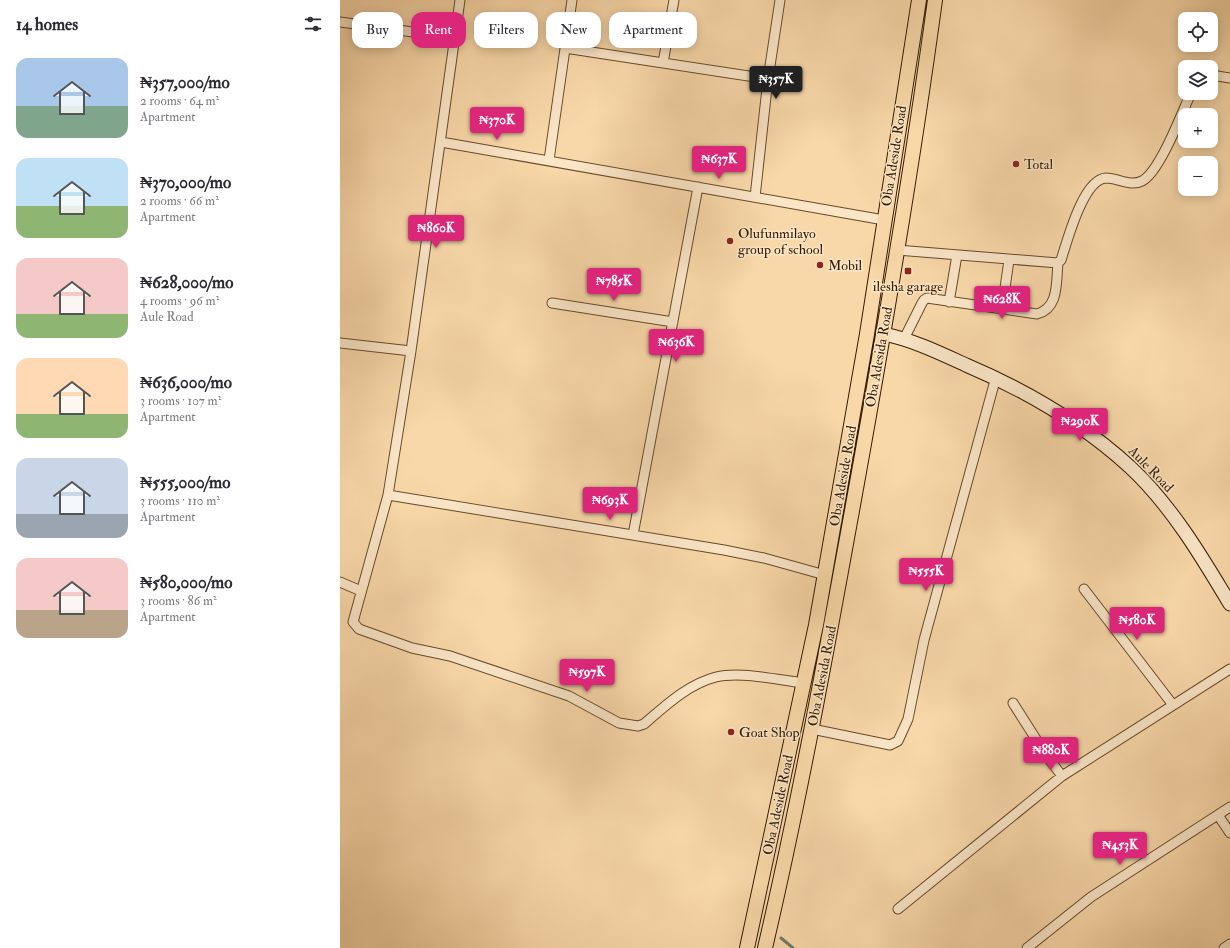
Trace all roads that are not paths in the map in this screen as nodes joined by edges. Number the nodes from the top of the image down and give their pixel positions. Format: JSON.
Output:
{"nodes":[{"id":1,"x":460,"y":0,"type":"edge"},
{"id":2,"x":572,"y":0,"type":"edge"},
{"id":3,"x":674,"y":0,"type":"edge"},
{"id":4,"x":780,"y":0,"type":"edge"},
{"id":5,"x":919,"y":0,"type":"edge"},
{"id":6,"x":935,"y":0,"type":"edge"},
{"id":7,"x":459,"y":12,"type":"edge"},
{"id":8,"x":570,"y":12,"type":"edge"},
{"id":9,"x":340,"y":22,"type":"edge"},
{"id":10,"x":411,"y":32,"type":"edge"},
{"id":11,"x":455,"y":48,"type":"edge"},
{"id":12,"x":565,"y":48,"type":"joint"},
{"id":13,"x":663,"y":63,"type":"junction"},
{"id":14,"x":1218,"y":76,"type":"edge"},
{"id":15,"x":1230,"y":78,"type":"edge"},
{"id":16,"x":768,"y":79,"type":"junction"},
{"id":17,"x":1187,"y":100,"type":"edge"},
{"id":18,"x":441,"y":142,"type":"junction"},
{"id":19,"x":549,"y":160,"type":"junction"},
{"id":20,"x":698,"y":187,"type":"junction"},
{"id":21,"x":755,"y":197,"type":"junction"},
{"id":22,"x":884,"y":220,"type":"junction"},
{"id":23,"x":897,"y":250,"type":"junction"},
{"id":24,"x":957,"y":255,"type":"junction"},
{"id":25,"x":1009,"y":260,"type":"junction"},
{"id":26,"x":1058,"y":263,"type":"junction"},
{"id":27,"x":949,"y":302,"type":"junction"},
{"id":28,"x":552,"y":303,"type":"dead end"},
{"id":29,"x":1002,"y":309,"type":"junction"},
{"id":30,"x":673,"y":322,"type":"junction"},
{"id":31,"x":884,"y":334,"type":"junction"},
{"id":32,"x":904,"y":339,"type":"junction"},
{"id":33,"x":340,"y":343,"type":"edge"},
{"id":34,"x":411,"y":351,"type":"junction"},
{"id":35,"x":996,"y":378,"type":"junction"},
{"id":36,"x":388,"y":495,"type":"junction"},
{"id":37,"x":633,"y":534,"type":"junction"},
{"id":38,"x":825,"y":575,"type":"junction"},
{"id":39,"x":340,"y":582,"type":"edge"},
{"id":40,"x":1084,"y":589,"type":"dead end"},
{"id":41,"x":361,"y":591,"type":"junction"},
{"id":42,"x":1230,"y":604,"type":"edge"},
{"id":43,"x":1230,"y":669,"type":"edge"},
{"id":44,"x":804,"y":683,"type":"junction"},
{"id":45,"x":1013,"y":703,"type":"dead end"},
{"id":46,"x":1173,"y":705,"type":"junction"},
{"id":47,"x":812,"y":728,"type":"junction"},
{"id":48,"x":1062,"y":776,"type":"junction"},
{"id":49,"x":783,"y":784,"type":"junction"},
{"id":50,"x":801,"y":786,"type":"junction"},
{"id":51,"x":1230,"y":807,"type":"edge"},
{"id":52,"x":1218,"y":815,"type":"junction"},
{"id":53,"x":1230,"y":833,"type":"edge"},
{"id":54,"x":898,"y":909,"type":"dead end"},
{"id":55,"x":1230,"y":944,"type":"edge"},
{"id":56,"x":746,"y":948,"type":"edge"},
{"id":57,"x":766,"y":948,"type":"edge"},
{"id":58,"x":1027,"y":948,"type":"edge"},
{"id":59,"x":1224,"y":948,"type":"edge"}],
"edges":[{"from":1,"to":7,"type":"street"},
{"from":2,"to":8,"type":"street"},
{"from":3,"to":13,"type":"street"},
{"from":4,"to":16,"type":"street"},
{"from":5,"to":22,"type":"main road","name":"Oba Adeside Road"},
{"from":6,"to":23,"type":"main road","name":"Oba Adesida Road"},
{"from":9,"to":10,"type":"street"},
{"from":11,"to":18,"type":"street"},
{"from":12,"to":13,"type":"street"},
{"from":12,"to":19,"type":"street"},
{"from":13,"to":16,"type":"street"},
{"from":14,"to":15,"type":"street"},
{"from":16,"to":21,"type":"street"},
{"from":17,"to":26,"type":"street"},
{"from":18,"to":19,"type":"street"},
{"from":18,"to":34,"type":"street"},
{"from":19,"to":20,"type":"street"},
{"from":20,"to":21,"type":"street"},
{"from":20,"to":30,"type":"street"},
{"from":21,"to":22,"type":"street"},
{"from":22,"to":38,"type":"main road","name":"Oba Adeside Road"},
{"from":23,"to":24,"type":"street"},
{"from":23,"to":31,"type":"main road","name":"Oba Adesida Road"},
{"from":24,"to":25,"type":"street"},
{"from":24,"to":27,"type":"street"},
{"from":25,"to":26,"type":"street"},
{"from":25,"to":29,"type":"street"},
{"from":26,"to":29,"type":"street"},
{"from":27,"to":29,"type":"street"},
{"from":27,"to":32,"type":"street"},
{"from":28,"to":30,"type":"street"},
{"from":30,"to":37,"type":"street"},
{"from":31,"to":32,"type":"street","name":"Aule Road"},
{"from":31,"to":47,"type":"main road","name":"Oba Adesida Road"},
{"from":32,"to":35,"type":"street","name":"Aule Road"},
{"from":33,"to":34,"type":"street"},
{"from":34,"to":36,"type":"street"},
{"from":35,"to":42,"type":"street","name":"Aule Road"},
{"from":35,"to":47,"type":"street"},
{"from":36,"to":37,"type":"street"},
{"from":36,"to":41,"type":"street"},
{"from":37,"to":38,"type":"street"},
{"from":38,"to":44,"type":"main road","name":"Oba Adeside Road"},
{"from":39,"to":41,"type":"street"},
{"from":40,"to":46,"type":"street"},
{"from":41,"to":44,"type":"street"},
{"from":43,"to":46,"type":"street"},
{"from":44,"to":49,"type":"main road","name":"Oba Adeside Road"},
{"from":45,"to":48,"type":"street"},
{"from":46,"to":48,"type":"street"},
{"from":47,"to":50,"type":"main road","name":"Oba Adesida Road"},
{"from":48,"to":54,"type":"street"},
{"from":49,"to":50,"type":"main road"},
{"from":49,"to":56,"type":"main road","name":"Oba Adeside Road"},
{"from":50,"to":57,"type":"main road","name":"Oba Adesida Road"},
{"from":51,"to":52,"type":"street"},
{"from":52,"to":53,"type":"street"},
{"from":52,"to":58,"type":"street"},
{"from":55,"to":59,"type":"street"}]}
